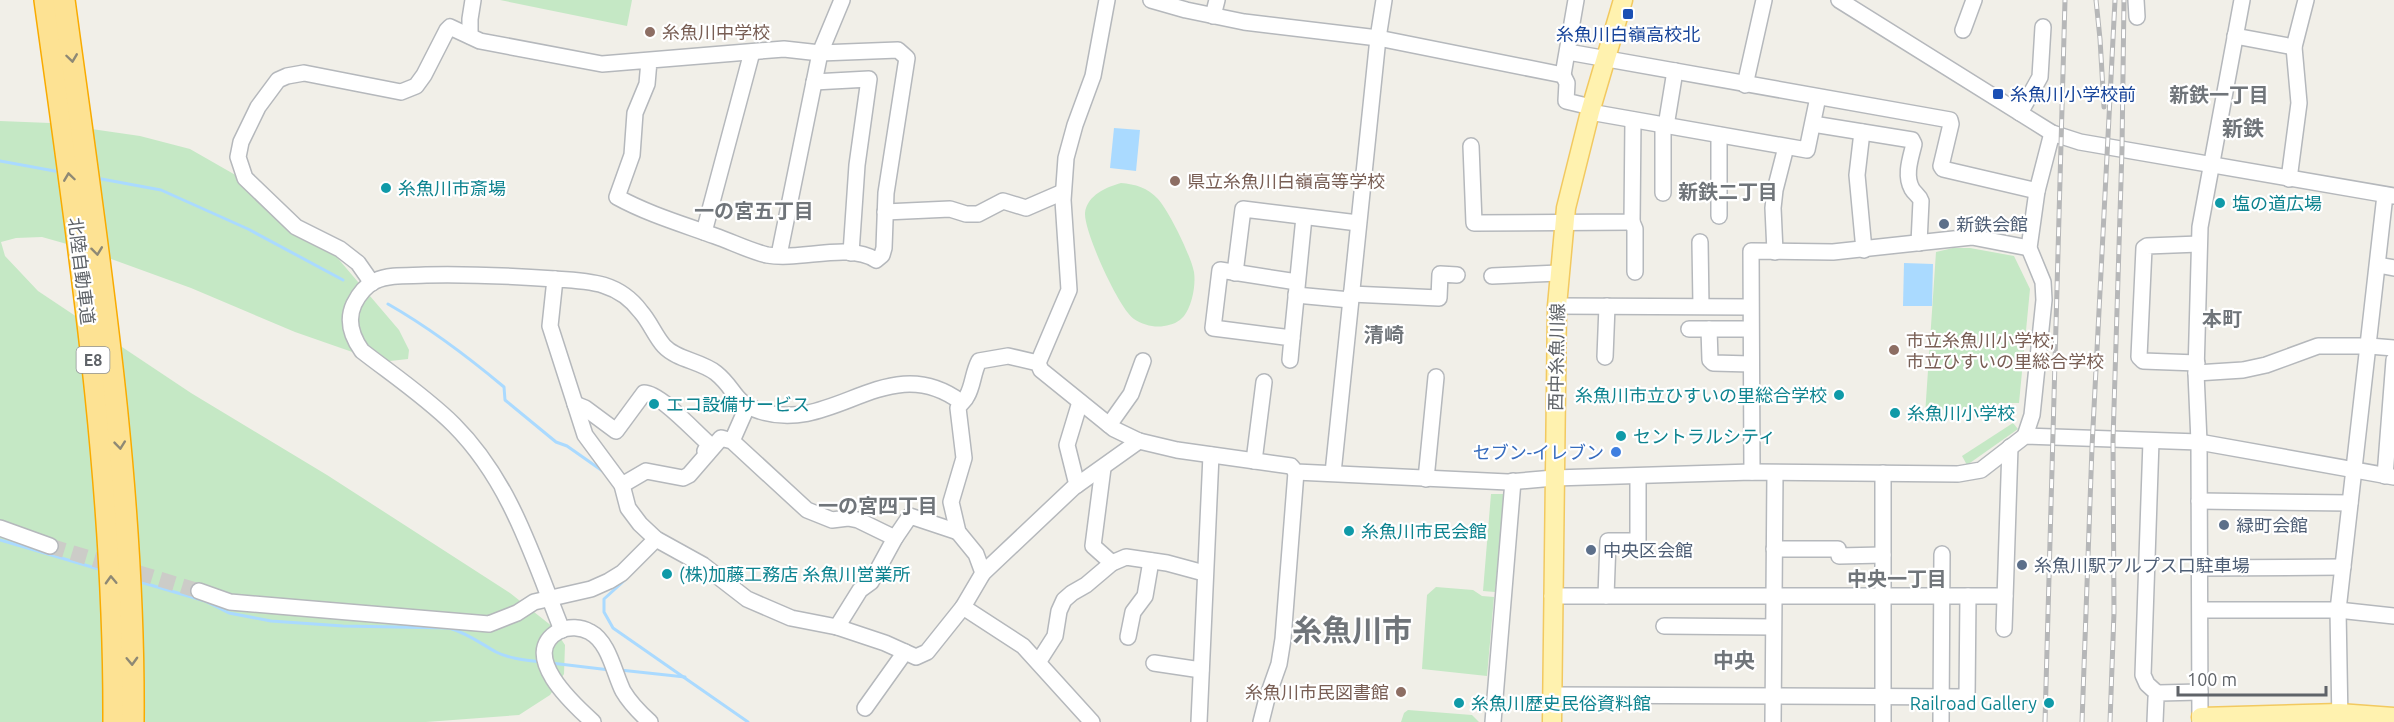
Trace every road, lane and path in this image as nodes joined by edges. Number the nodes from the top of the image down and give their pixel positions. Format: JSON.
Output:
{"nodes":[{"id":1,"x":45,"y":0,"type":"edge"},
{"id":2,"x":64,"y":0,"type":"edge"},
{"id":3,"x":473,"y":0,"type":"edge"},
{"id":4,"x":842,"y":0,"type":"edge"},
{"id":5,"x":1107,"y":0,"type":"edge"},
{"id":6,"x":1151,"y":0,"type":"edge"},
{"id":7,"x":1217,"y":0,"type":"edge"},
{"id":8,"x":1384,"y":0,"type":"edge"},
{"id":9,"x":1576,"y":0,"type":"edge"},
{"id":10,"x":1623,"y":0,"type":"edge"},
{"id":11,"x":1764,"y":0,"type":"edge"},
{"id":12,"x":1839,"y":0,"type":"edge"},
{"id":13,"x":1974,"y":0,"type":"edge"},
{"id":14,"x":2136,"y":0,"type":"edge"},
{"id":15,"x":2242,"y":0,"type":"edge"},
{"id":16,"x":2304,"y":1,"type":"edge"},
{"id":17,"x":1213,"y":16,"type":"junction"},
{"id":18,"x":2137,"y":17,"type":"dead end"},
{"id":19,"x":2043,"y":27,"type":"dead end"},
{"id":20,"x":1963,"y":30,"type":"dead end"},
{"id":21,"x":470,"y":36,"type":"junction"},
{"id":22,"x":2235,"y":36,"type":"junction"},
{"id":23,"x":1378,"y":39,"type":"junction"},
{"id":24,"x":2294,"y":47,"type":"junction"},
{"id":25,"x":752,"y":52,"type":"junction"},
{"id":26,"x":1568,"y":52,"type":"junction"},
{"id":27,"x":820,"y":53,"type":"junction"},
{"id":28,"x":1605,"y":57,"type":"junction"},
{"id":29,"x":649,"y":61,"type":"junction"},
{"id":30,"x":1675,"y":71,"type":"junction"},
{"id":31,"x":1563,"y":75,"type":"junction"},
{"id":32,"x":814,"y":82,"type":"junction"},
{"id":33,"x":1745,"y":85,"type":"junction"},
{"id":34,"x":1818,"y":97,"type":"junction"},
{"id":35,"x":1591,"y":109,"type":"junction"},
{"id":36,"x":2020,"y":113,"type":"junction"},
{"id":37,"x":1633,"y":120,"type":"junction"},
{"id":38,"x":1814,"y":124,"type":"junction"},
{"id":39,"x":1665,"y":126,"type":"junction"},
{"id":40,"x":1862,"y":132,"type":"junction"},
{"id":41,"x":2052,"y":133,"type":"junction"},
{"id":42,"x":1719,"y":135,"type":"junction"},
{"id":43,"x":1471,"y":147,"type":"dead end"},
{"id":44,"x":1786,"y":147,"type":"junction"},
{"id":45,"x":2210,"y":166,"type":"junction"},
{"id":46,"x":2289,"y":179,"type":"junction"},
{"id":47,"x":2037,"y":191,"type":"junction"},
{"id":48,"x":1063,"y":192,"type":"junction"},
{"id":49,"x":1663,"y":193,"type":"dead end"},
{"id":50,"x":2389,"y":195,"type":"edge"},
{"id":51,"x":885,"y":212,"type":"junction"},
{"id":52,"x":1719,"y":216,"type":"dead end"},
{"id":53,"x":1304,"y":217,"type":"junction"},
{"id":54,"x":1565,"y":222,"type":"junction"},
{"id":55,"x":1632,"y":222,"type":"junction"},
{"id":56,"x":1358,"y":223,"type":"junction"},
{"id":57,"x":704,"y":232,"type":"junction"},
{"id":58,"x":1700,"y":242,"type":"dead end"},
{"id":59,"x":1919,"y":243,"type":"junction"},
{"id":60,"x":2199,"y":244,"type":"junction"},
{"id":61,"x":2029,"y":248,"type":"junction"},
{"id":62,"x":1863,"y":250,"type":"junction"},
{"id":63,"x":1775,"y":252,"type":"junction"},
{"id":64,"x":851,"y":253,"type":"junction"},
{"id":65,"x":779,"y":255,"type":"junction"},
{"id":66,"x":2378,"y":265,"type":"junction"},
{"id":67,"x":2394,"y":268,"type":"edge"},
{"id":68,"x":1635,"y":272,"type":"dead end"},
{"id":69,"x":1235,"y":273,"type":"junction"},
{"id":70,"x":1559,"y":273,"type":"junction"},
{"id":71,"x":1457,"y":275,"type":"dead end"},
{"id":72,"x":1492,"y":276,"type":"dead end"},
{"id":73,"x":555,"y":279,"type":"junction"},
{"id":74,"x":372,"y":283,"type":"junction"},
{"id":75,"x":1297,"y":288,"type":"junction"},
{"id":76,"x":1350,"y":297,"type":"junction"},
{"id":77,"x":1557,"y":306,"type":"junction"},
{"id":78,"x":1607,"y":306,"type":"junction"},
{"id":79,"x":1701,"y":306,"type":"junction"},
{"id":80,"x":1750,"y":307,"type":"junction"},
{"id":81,"x":1689,"y":329,"type":"dead end"},
{"id":82,"x":1709,"y":329,"type":"junction"},
{"id":83,"x":1750,"y":329,"type":"junction"},
{"id":84,"x":1292,"y":338,"type":"junction"},
{"id":85,"x":2369,"y":346,"type":"junction"},
{"id":86,"x":2394,"y":348,"type":"edge"},
{"id":87,"x":1605,"y":357,"type":"dead end"},
{"id":88,"x":1290,"y":360,"type":"dead end"},
{"id":89,"x":2394,"y":360,"type":"edge"},
{"id":90,"x":1143,"y":361,"type":"dead end"},
{"id":91,"x":1038,"y":363,"type":"junction"},
{"id":92,"x":1751,"y":364,"type":"junction"},
{"id":93,"x":2197,"y":368,"type":"junction"},
{"id":94,"x":1436,"y":377,"type":"dead end"},
{"id":95,"x":1264,"y":382,"type":"dead end"},
{"id":96,"x":2393,"y":391,"type":"edge"},
{"id":97,"x":961,"y":402,"type":"junction"},
{"id":98,"x":1080,"y":402,"type":"junction"},
{"id":99,"x":575,"y":405,"type":"junction"},
{"id":100,"x":747,"y":407,"type":"junction"},
{"id":101,"x":1109,"y":425,"type":"junction"},
{"id":102,"x":2025,"y":436,"type":"junction"},
{"id":103,"x":732,"y":441,"type":"junction"},
{"id":104,"x":1139,"y":441,"type":"junction"},
{"id":105,"x":2151,"y":441,"type":"junction"},
{"id":106,"x":2199,"y":442,"type":"junction"},
{"id":107,"x":2010,"y":447,"type":"junction"},
{"id":108,"x":706,"y":454,"type":"junction"},
{"id":109,"x":1211,"y":455,"type":"junction"},
{"id":110,"x":1254,"y":461,"type":"junction"},
{"id":111,"x":1103,"y":468,"type":"junction"},
{"id":112,"x":2354,"y":471,"type":"junction"},
{"id":113,"x":1296,"y":472,"type":"junction"},
{"id":114,"x":1752,"y":472,"type":"junction"},
{"id":115,"x":1333,"y":473,"type":"junction"},
{"id":116,"x":1775,"y":473,"type":"junction"},
{"id":117,"x":1883,"y":473,"type":"junction"},
{"id":118,"x":1638,"y":476,"type":"junction"},
{"id":119,"x":2390,"y":477,"type":"edge"},
{"id":120,"x":1554,"y":478,"type":"junction"},
{"id":121,"x":1426,"y":479,"type":"junction"},
{"id":122,"x":1514,"y":481,"type":"junction"},
{"id":123,"x":622,"y":485,"type":"junction"},
{"id":124,"x":1077,"y":485,"type":"junction"},
{"id":125,"x":2199,"y":501,"type":"junction"},
{"id":126,"x":2350,"y":503,"type":"junction"},
{"id":127,"x":0,"y":528,"type":"edge"},
{"id":128,"x":958,"y":532,"type":"junction"},
{"id":129,"x":895,"y":538,"type":"junction"},
{"id":130,"x":656,"y":539,"type":"junction"},
{"id":131,"x":50,"y":546,"type":"tunnel mouth"},
{"id":132,"x":1774,"y":549,"type":"junction"},
{"id":133,"x":1942,"y":554,"type":"dead end"},
{"id":134,"x":1884,"y":555,"type":"junction"},
{"id":135,"x":1152,"y":561,"type":"junction"},
{"id":136,"x":1112,"y":563,"type":"junction"},
{"id":137,"x":2343,"y":567,"type":"junction"},
{"id":138,"x":2200,"y":568,"type":"junction"},
{"id":139,"x":983,"y":573,"type":"junction"},
{"id":140,"x":1204,"y":573,"type":"junction"},
{"id":141,"x":199,"y":591,"type":"tunnel mouth"},
{"id":142,"x":1884,"y":595,"type":"junction"},
{"id":143,"x":1552,"y":596,"type":"junction"},
{"id":144,"x":1606,"y":596,"type":"junction"},
{"id":145,"x":1942,"y":596,"type":"junction"},
{"id":146,"x":1968,"y":596,"type":"junction"},
{"id":147,"x":2006,"y":596,"type":"junction"},
{"id":148,"x":1773,"y":597,"type":"junction"},
{"id":149,"x":550,"y":599,"type":"junction"},
{"id":150,"x":963,"y":607,"type":"junction"},
{"id":151,"x":2201,"y":610,"type":"junction"},
{"id":152,"x":2338,"y":610,"type":"junction"},
{"id":153,"x":2394,"y":616,"type":"edge"},
{"id":154,"x":112,"y":624,"type":"junction"},
{"id":155,"x":1664,"y":626,"type":"dead end"},
{"id":156,"x":837,"y":627,"type":"junction"},
{"id":157,"x":1773,"y":627,"type":"junction"},
{"id":158,"x":2004,"y":629,"type":"dead end"},
{"id":159,"x":562,"y":630,"type":"junction"},
{"id":160,"x":1128,"y":637,"type":"dead end"},
{"id":161,"x":905,"y":652,"type":"junction"},
{"id":162,"x":1039,"y":661,"type":"junction"},
{"id":163,"x":1154,"y":663,"type":"dead end"},
{"id":164,"x":1202,"y":670,"type":"junction"},
{"id":165,"x":2200,"y":692,"type":"junction"},
{"id":166,"x":2158,"y":694,"type":"junction"},
{"id":167,"x":1552,"y":695,"type":"junction"},
{"id":168,"x":1773,"y":696,"type":"junction"},
{"id":169,"x":1883,"y":696,"type":"junction"},
{"id":170,"x":1941,"y":696,"type":"junction"},
{"id":171,"x":865,"y":708,"type":"dead end"},
{"id":172,"x":134,"y":716,"type":"edge"},
{"id":173,"x":2394,"y":717,"type":"edge"},
{"id":174,"x":2340,"y":718,"type":"edge"},
{"id":175,"x":2200,"y":719,"type":"edge"},
{"id":176,"x":109,"y":722,"type":"edge"},
{"id":177,"x":114,"y":722,"type":"edge"},
{"id":178,"x":593,"y":722,"type":"edge"},
{"id":179,"x":650,"y":722,"type":"edge"},
{"id":180,"x":1092,"y":722,"type":"edge"},
{"id":181,"x":1199,"y":722,"type":"edge"},
{"id":182,"x":1261,"y":722,"type":"edge"},
{"id":183,"x":1493,"y":722,"type":"edge"},
{"id":184,"x":1552,"y":722,"type":"edge"},
{"id":185,"x":1773,"y":722,"type":"edge"},
{"id":186,"x":1883,"y":722,"type":"edge"},
{"id":187,"x":1941,"y":722,"type":"edge"},
{"id":188,"x":2155,"y":722,"type":"edge"}],
"edges":[{"from":154,"to":1,"type":"highway","name":"北陸自動車道","number":"E8","one_way":true},
{"from":2,"to":172,"type":"highway","name":"北陸自動車道","number":"E8","one_way":true},
{"from":3,"to":21,"type":"street"},
{"from":4,"to":27,"type":"street"},
{"from":5,"to":48,"type":"street"},
{"from":6,"to":17,"type":"street"},
{"from":7,"to":17,"type":"street"},
{"from":8,"to":23,"type":"street"},
{"from":9,"to":26,"type":"street"},
{"from":10,"to":28,"type":"main road","name":"西中糸魚川線"},
{"from":11,"to":33,"type":"street"},
{"from":12,"to":36,"type":"street"},
{"from":13,"to":20,"type":"street"},
{"from":14,"to":18,"type":"street"},
{"from":15,"to":22,"type":"street"},
{"from":16,"to":24,"type":"street"},
{"from":17,"to":23,"type":"street"},
{"from":19,"to":36,"type":"street"},
{"from":21,"to":29,"type":"street"},
{"from":21,"to":74,"type":"street"},
{"from":22,"to":24,"type":"street"},
{"from":22,"to":45,"type":"street"},
{"from":23,"to":31,"type":"street"},
{"from":23,"to":56,"type":"street"},
{"from":24,"to":46,"type":"street"},
{"from":25,"to":27,"type":"street"},
{"from":25,"to":29,"type":"street"},
{"from":25,"to":57,"type":"street"},
{"from":26,"to":28,"type":"street"},
{"from":26,"to":31,"type":"street"},
{"from":27,"to":32,"type":"street"},
{"from":27,"to":51,"type":"street"},
{"from":28,"to":30,"type":"street"},
{"from":28,"to":35,"type":"main road","name":"西中糸魚川線"},
{"from":29,"to":57,"type":"street"},
{"from":30,"to":33,"type":"street"},
{"from":30,"to":39,"type":"street"},
{"from":31,"to":35,"type":"street"},
{"from":32,"to":64,"type":"street"},
{"from":32,"to":65,"type":"street"},
{"from":33,"to":34,"type":"street"},
{"from":34,"to":38,"type":"street"},
{"from":34,"to":47,"type":"street"},
{"from":35,"to":37,"type":"street"},
{"from":35,"to":54,"type":"main road","name":"西中糸魚川線"},
{"from":36,"to":41,"type":"street"},
{"from":37,"to":39,"type":"street"},
{"from":37,"to":55,"type":"street"},
{"from":38,"to":40,"type":"street"},
{"from":38,"to":44,"type":"street"},
{"from":39,"to":42,"type":"street"},
{"from":39,"to":49,"type":"street"},
{"from":40,"to":59,"type":"street"},
{"from":40,"to":62,"type":"street"},
{"from":41,"to":45,"type":"street"},
{"from":41,"to":47,"type":"street"},
{"from":42,"to":44,"type":"street"},
{"from":42,"to":52,"type":"street"},
{"from":43,"to":54,"type":"street"},
{"from":44,"to":63,"type":"street"},
{"from":45,"to":46,"type":"street"},
{"from":45,"to":60,"type":"street"},
{"from":46,"to":50,"type":"street"},
{"from":47,"to":61,"type":"street"},
{"from":48,"to":51,"type":"street"},
{"from":48,"to":91,"type":"street"},
{"from":50,"to":66,"type":"street"},
{"from":51,"to":64,"type":"street"},
{"from":53,"to":56,"type":"street"},
{"from":53,"to":69,"type":"street"},
{"from":53,"to":75,"type":"street"},
{"from":54,"to":55,"type":"street"},
{"from":54,"to":70,"type":"main road","name":"西中糸魚川線"},
{"from":55,"to":68,"type":"street"},
{"from":56,"to":76,"type":"street"},
{"from":57,"to":65,"type":"street"},
{"from":58,"to":79,"type":"street"},
{"from":59,"to":61,"type":"street"},
{"from":59,"to":62,"type":"street"},
{"from":60,"to":93,"type":"street"},
{"from":60,"to":93,"type":"street"},
{"from":61,"to":102,"type":"street"},
{"from":62,"to":63,"type":"street"},
{"from":63,"to":80,"type":"street"},
{"from":64,"to":65,"type":"street"},
{"from":66,"to":67,"type":"street"},
{"from":66,"to":85,"type":"street"},
{"from":69,"to":75,"type":"street"},
{"from":69,"to":84,"type":"street"},
{"from":70,"to":72,"type":"street"},
{"from":70,"to":77,"type":"main road","name":"西中糸魚川線"},
{"from":71,"to":76,"type":"street"},
{"from":73,"to":74,"type":"street"},
{"from":73,"to":99,"type":"street"},
{"from":73,"to":100,"type":"street"},
{"from":74,"to":149,"type":"street"},
{"from":75,"to":76,"type":"street"},
{"from":75,"to":84,"type":"street"},
{"from":76,"to":115,"type":"street"},
{"from":77,"to":78,"type":"street"},
{"from":77,"to":120,"type":"main road","name":"西中糸魚川線"},
{"from":78,"to":79,"type":"street"},
{"from":78,"to":87,"type":"street"},
{"from":79,"to":80,"type":"street"},
{"from":80,"to":83,"type":"street"},
{"from":81,"to":82,"type":"street"},
{"from":82,"to":83,"type":"street"},
{"from":82,"to":92,"type":"street"},
{"from":83,"to":92,"type":"street"},
{"from":84,"to":88,"type":"street"},
{"from":85,"to":86,"type":"street"},
{"from":85,"to":93,"type":"street"},
{"from":85,"to":112,"type":"street"},
{"from":89,"to":96,"type":"street"},
{"from":90,"to":101,"type":"street"},
{"from":91,"to":97,"type":"street"},
{"from":91,"to":98,"type":"street"},
{"from":92,"to":114,"type":"street"},
{"from":93,"to":106,"type":"street"},
{"from":94,"to":121,"type":"street"},
{"from":95,"to":110,"type":"street"},
{"from":96,"to":119,"type":"street"},
{"from":97,"to":100,"type":"street"},
{"from":97,"to":128,"type":"street"},
{"from":98,"to":101,"type":"street"},
{"from":98,"to":124,"type":"street"},
{"from":99,"to":108,"type":"street"},
{"from":99,"to":123,"type":"street"},
{"from":100,"to":103,"type":"street"},
{"from":101,"to":104,"type":"street"},
{"from":102,"to":105,"type":"street"},
{"from":102,"to":107,"type":"street"},
{"from":103,"to":108,"type":"street"},
{"from":103,"to":129,"type":"street"},
{"from":104,"to":109,"type":"street"},
{"from":104,"to":111,"type":"street"},
{"from":105,"to":106,"type":"street"},
{"from":105,"to":166,"type":"street"},
{"from":106,"to":112,"type":"street"},
{"from":106,"to":125,"type":"street"},
{"from":107,"to":117,"type":"street"},
{"from":107,"to":147,"type":"street"},
{"from":108,"to":123,"type":"street"},
{"from":109,"to":110,"type":"street"},
{"from":109,"to":140,"type":"street"},
{"from":110,"to":113,"type":"street"},
{"from":111,"to":124,"type":"street"},
{"from":111,"to":136,"type":"street"},
{"from":112,"to":119,"type":"street"},
{"from":112,"to":126,"type":"street"},
{"from":113,"to":115,"type":"street"},
{"from":113,"to":182,"type":"street"},
{"from":114,"to":116,"type":"street"},
{"from":114,"to":118,"type":"street"},
{"from":115,"to":121,"type":"street"},
{"from":116,"to":117,"type":"street"},
{"from":116,"to":132,"type":"street"},
{"from":117,"to":134,"type":"street"},
{"from":118,"to":120,"type":"street"},
{"from":118,"to":144,"type":"street"},
{"from":120,"to":122,"type":"street"},
{"from":120,"to":143,"type":"main road","name":"西中糸魚川線"},
{"from":121,"to":122,"type":"street"},
{"from":122,"to":183,"type":"street"},
{"from":123,"to":130,"type":"street"},
{"from":124,"to":139,"type":"street"},
{"from":125,"to":126,"type":"street"},
{"from":125,"to":138,"type":"street"},
{"from":126,"to":137,"type":"street"},
{"from":127,"to":131,"type":"street"},
{"from":128,"to":129,"type":"street"},
{"from":128,"to":139,"type":"street"},
{"from":129,"to":156,"type":"street"},
{"from":130,"to":149,"type":"street"},
{"from":130,"to":156,"type":"street"},
{"from":132,"to":134,"type":"street"},
{"from":132,"to":148,"type":"street"},
{"from":133,"to":145,"type":"street"},
{"from":134,"to":142,"type":"street"},
{"from":135,"to":136,"type":"street"},
{"from":135,"to":140,"type":"street"},
{"from":135,"to":160,"type":"street"},
{"from":136,"to":162,"type":"street"},
{"from":137,"to":138,"type":"street"},
{"from":137,"to":152,"type":"street"},
{"from":138,"to":151,"type":"street"},
{"from":139,"to":150,"type":"street"},
{"from":140,"to":164,"type":"street"},
{"from":141,"to":149,"type":"street"},
{"from":142,"to":145,"type":"street"},
{"from":142,"to":148,"type":"street"},
{"from":142,"to":169,"type":"street"},
{"from":143,"to":144,"type":"street"},
{"from":143,"to":167,"type":"main road","name":"西中糸魚川線"},
{"from":144,"to":148,"type":"street"},
{"from":145,"to":146,"type":"street"},
{"from":145,"to":170,"type":"street"},
{"from":146,"to":147,"type":"street"},
{"from":146,"to":170,"type":"street"},
{"from":147,"to":158,"type":"street"},
{"from":148,"to":157,"type":"street"},
{"from":149,"to":159,"type":"street"},
{"from":150,"to":161,"type":"street"},
{"from":150,"to":162,"type":"street"},
{"from":151,"to":152,"type":"street"},
{"from":151,"to":165,"type":"street"},
{"from":152,"to":153,"type":"street"},
{"from":152,"to":174,"type":"street"},
{"from":154,"to":176,"type":"highway"},
{"from":154,"to":177,"type":"highway","name":"北陸自動車道","number":"E8"},
{"from":155,"to":157,"type":"street"},
{"from":156,"to":161,"type":"street"},
{"from":157,"to":168,"type":"street"},
{"from":159,"to":178,"type":"street"},
{"from":159,"to":179,"type":"street"},
{"from":161,"to":171,"type":"street"},
{"from":162,"to":180,"type":"street"},
{"from":163,"to":164,"type":"street"},
{"from":164,"to":181,"type":"street"},
{"from":165,"to":166,"type":"street"},
{"from":165,"to":175,"type":"street"},
{"from":166,"to":188,"type":"street"},
{"from":167,"to":168,"type":"street"},
{"from":167,"to":184,"type":"main road","name":"西中糸魚川線"},
{"from":168,"to":169,"type":"street"},
{"from":168,"to":185,"type":"street"},
{"from":169,"to":170,"type":"street"},
{"from":169,"to":186,"type":"street"},
{"from":170,"to":187,"type":"street"},
{"from":173,"to":174,"type":"main road"},
{"from":174,"to":175,"type":"main road"}]}
